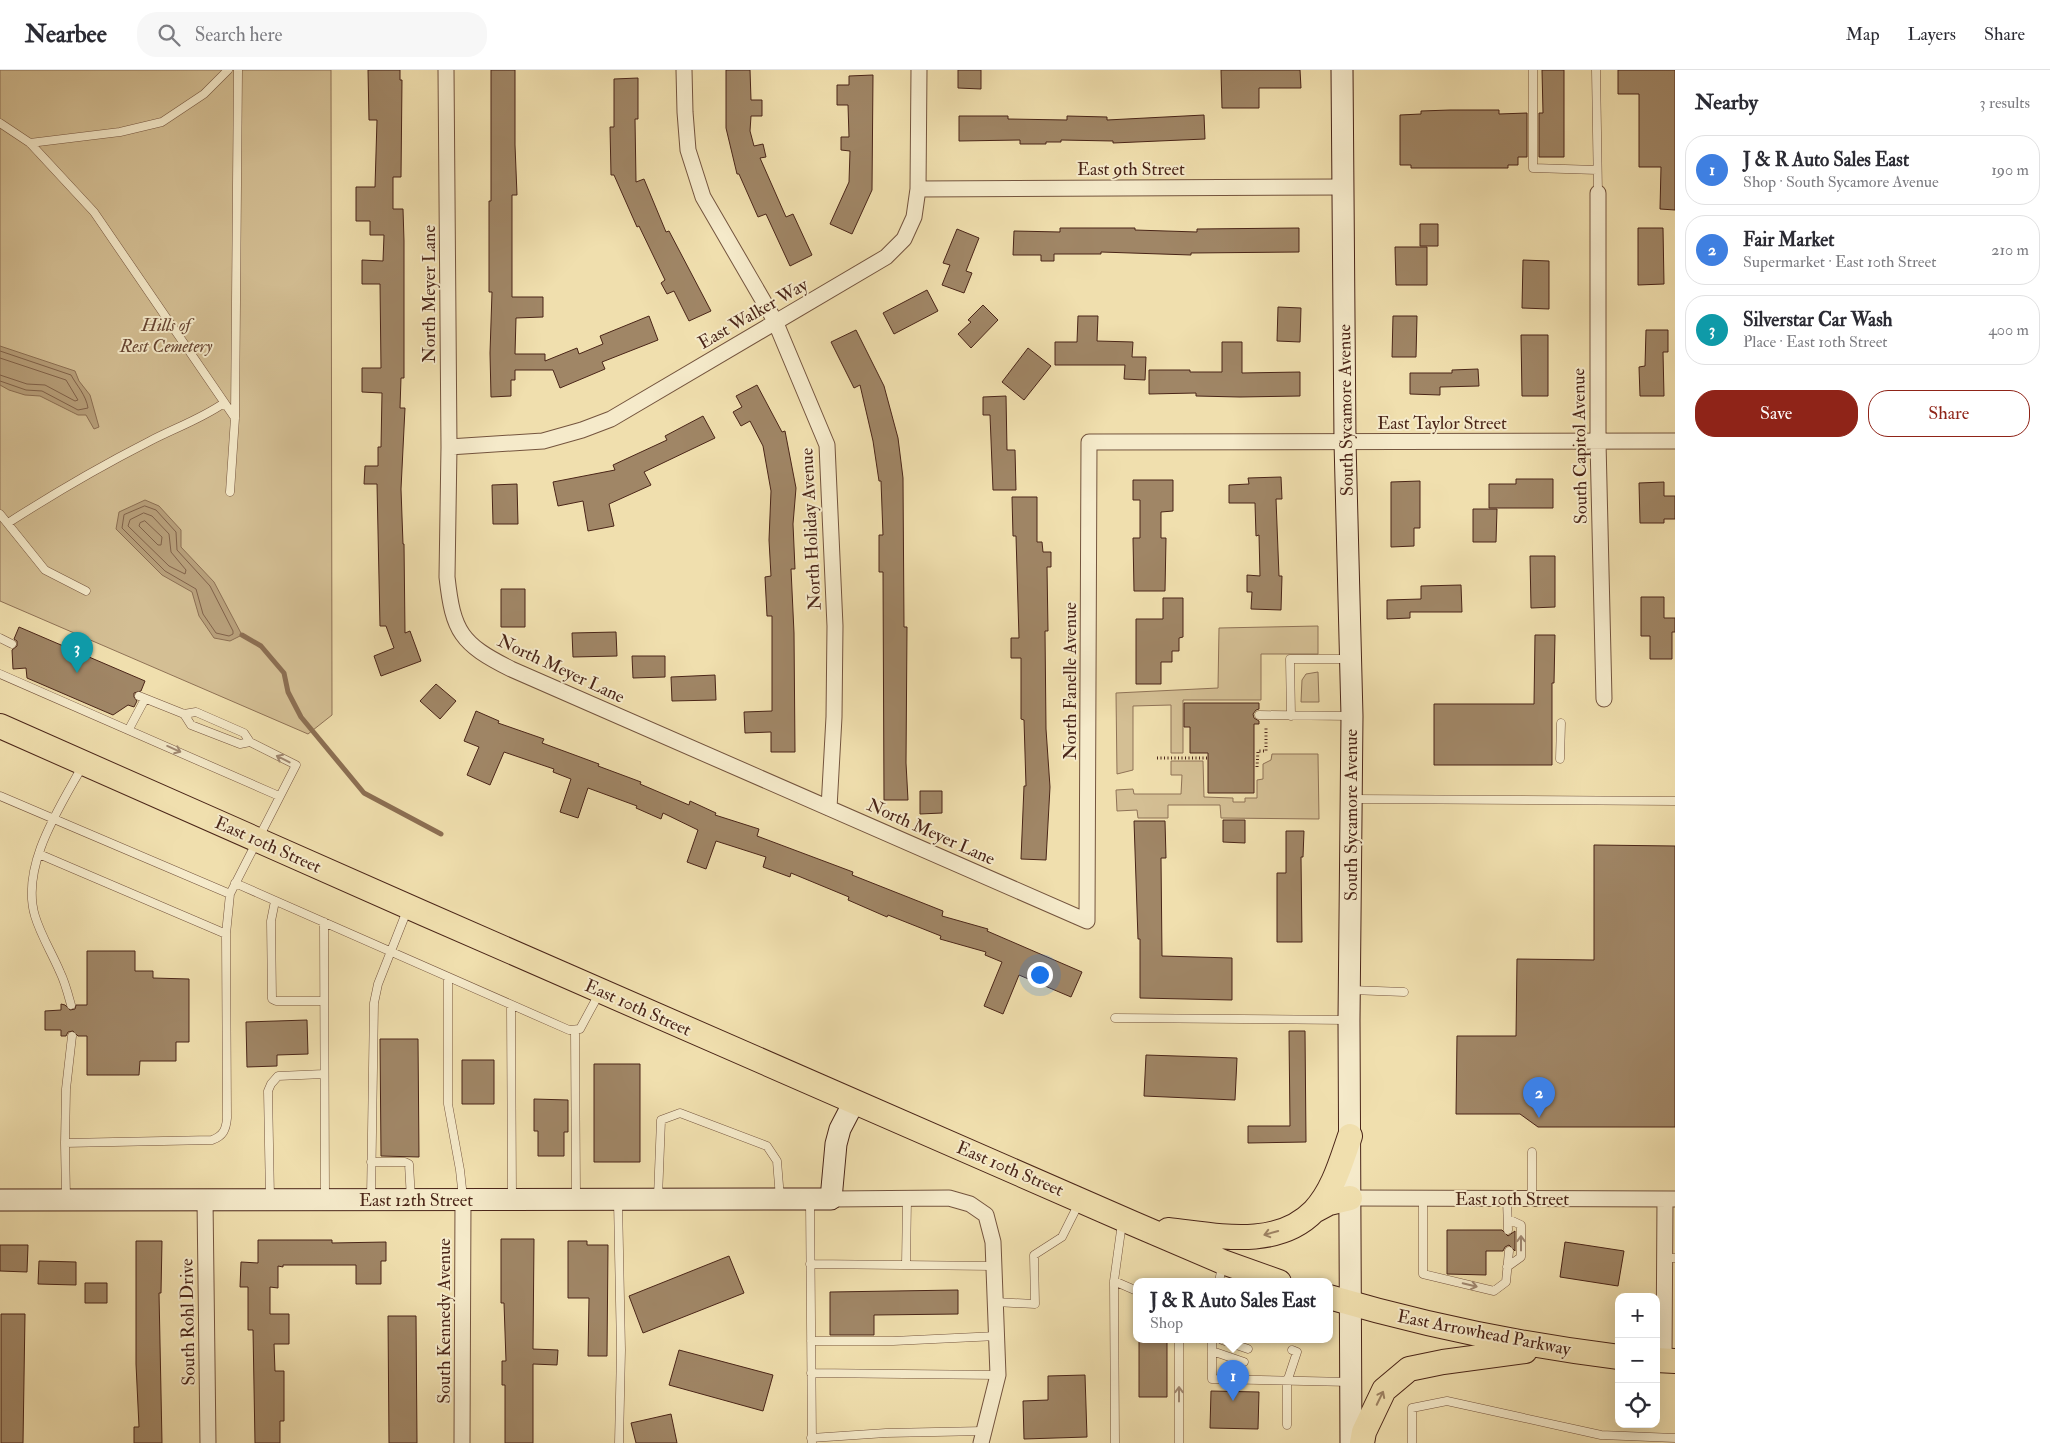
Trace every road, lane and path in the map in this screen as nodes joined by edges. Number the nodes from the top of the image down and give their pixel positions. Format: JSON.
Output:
{"nodes":[{"id":1,"x":228,"y":70,"type":"edge"},
{"id":2,"x":238,"y":70,"type":"edge"},
{"id":3,"x":446,"y":70,"type":"edge"},
{"id":4,"x":684,"y":70,"type":"edge"},
{"id":5,"x":919,"y":70,"type":"edge"},
{"id":6,"x":1342,"y":70,"type":"edge"},
{"id":7,"x":1533,"y":70,"type":"edge"},
{"id":8,"x":1596,"y":70,"type":"edge"},
{"id":9,"x":0,"y":123,"type":"edge"},
{"id":10,"x":30,"y":143,"type":"junction"},
{"id":11,"x":1597,"y":170,"type":"junction"},
{"id":12,"x":1343,"y":187,"type":"junction"},
{"id":13,"x":918,"y":189,"type":"junction"},
{"id":14,"x":1598,"y":193,"type":"joint"},
{"id":15,"x":776,"y":321,"type":"junction"},
{"id":16,"x":224,"y":403,"type":"junction"},
{"id":17,"x":235,"y":418,"type":"junction"},
{"id":18,"x":1675,"y":441,"type":"edge"},
{"id":19,"x":1089,"y":442,"type":"joint"},
{"id":20,"x":1346,"y":442,"type":"junction"},
{"id":21,"x":1598,"y":442,"type":"junction"},
{"id":22,"x":449,"y":446,"type":"junction"},
{"id":23,"x":230,"y":492,"type":"dead end"},
{"id":24,"x":0,"y":514,"type":"edge"},
{"id":25,"x":8,"y":523,"type":"junction"},
{"id":26,"x":86,"y":591,"type":"dead end"},
{"id":27,"x":0,"y":638,"type":"edge"},
{"id":28,"x":12,"y":644,"type":"dead end"},
{"id":29,"x":1351,"y":659,"type":"junction"},
{"id":30,"x":0,"y":674,"type":"edge"},
{"id":31,"x":1604,"y":699,"type":"dead end"},
{"id":32,"x":184,"y":714,"type":"junction"},
{"id":33,"x":1263,"y":715,"type":"joint"},
{"id":34,"x":1290,"y":716,"type":"junction"},
{"id":35,"x":1352,"y":716,"type":"junction"},
{"id":36,"x":1561,"y":723,"type":"dead end"},
{"id":37,"x":0,"y":726,"type":"edge"},
{"id":38,"x":129,"y":729,"type":"junction"},
{"id":39,"x":250,"y":742,"type":"junction"},
{"id":40,"x":1157,"y":758,"type":"dead end"},
{"id":41,"x":1208,"y":758,"type":"dead end"},
{"id":42,"x":1560,"y":759,"type":"dead end"},
{"id":43,"x":84,"y":763,"type":"junction"},
{"id":44,"x":1257,"y":767,"type":"dead end"},
{"id":45,"x":0,"y":796,"type":"edge"},
{"id":46,"x":280,"y":796,"type":"junction"},
{"id":47,"x":1352,"y":800,"type":"junction"},
{"id":48,"x":1675,"y":801,"type":"edge"},
{"id":49,"x":829,"y":808,"type":"junction"},
{"id":50,"x":53,"y":819,"type":"junction"},
{"id":51,"x":258,"y":840,"type":"junction"},
{"id":52,"x":39,"y":854,"type":"junction"},
{"id":53,"x":235,"y":883,"type":"junction"},
{"id":54,"x":230,"y":894,"type":"junction"},
{"id":55,"x":275,"y":901,"type":"junction"},
{"id":56,"x":409,"y":907,"type":"junction"},
{"id":57,"x":1087,"y":921,"type":"joint"},
{"id":58,"x":324,"y":922,"type":"junction"},
{"id":59,"x":226,"y":934,"type":"junction"},
{"id":60,"x":391,"y":953,"type":"junction"},
{"id":61,"x":448,"y":977,"type":"junction"},
{"id":62,"x":1349,"y":990,"type":"junction"},
{"id":63,"x":600,"y":991,"type":"junction"},
{"id":64,"x":1404,"y":992,"type":"dead end"},
{"id":65,"x":324,"y":1001,"type":"junction"},
{"id":66,"x":71,"y":1005,"type":"dead end"},
{"id":67,"x":511,"y":1005,"type":"junction"},
{"id":68,"x":1115,"y":1018,"type":"dead end"},
{"id":69,"x":1349,"y":1020,"type":"junction"},
{"id":70,"x":575,"y":1030,"type":"junction"},
{"id":71,"x":72,"y":1036,"type":"dead end"},
{"id":72,"x":324,"y":1074,"type":"junction"},
{"id":73,"x":854,"y":1102,"type":"junction"},
{"id":74,"x":1350,"y":1136,"type":"junction"},
{"id":75,"x":65,"y":1143,"type":"junction"},
{"id":76,"x":1532,"y":1152,"type":"dead end"},
{"id":77,"x":371,"y":1162,"type":"junction"},
{"id":78,"x":1350,"y":1198,"type":"junction"},
{"id":79,"x":576,"y":1199,"type":"junction"},
{"id":80,"x":618,"y":1199,"type":"junction"},
{"id":81,"x":658,"y":1199,"type":"junction"},
{"id":82,"x":780,"y":1199,"type":"junction"},
{"id":83,"x":810,"y":1199,"type":"junction"},
{"id":84,"x":831,"y":1199,"type":"junction"},
{"id":85,"x":907,"y":1199,"type":"junction"},
{"id":86,"x":1423,"y":1199,"type":"junction"},
{"id":87,"x":1507,"y":1199,"type":"junction"},
{"id":88,"x":1532,"y":1199,"type":"junction"},
{"id":89,"x":1670,"y":1199,"type":"edge"},
{"id":90,"x":0,"y":1200,"type":"edge"},
{"id":91,"x":66,"y":1200,"type":"junction"},
{"id":92,"x":205,"y":1200,"type":"junction"},
{"id":93,"x":270,"y":1200,"type":"junction"},
{"id":94,"x":325,"y":1200,"type":"junction"},
{"id":95,"x":371,"y":1200,"type":"junction"},
{"id":96,"x":412,"y":1200,"type":"junction"},
{"id":97,"x":463,"y":1200,"type":"junction"},
{"id":98,"x":512,"y":1200,"type":"junction"},
{"id":99,"x":1081,"y":1200,"type":"junction"},
{"id":100,"x":1314,"y":1211,"type":"junction"},
{"id":101,"x":1508,"y":1219,"type":"junction"},
{"id":102,"x":1133,"y":1223,"type":"junction"},
{"id":103,"x":1508,"y":1230,"type":"dead end"},
{"id":104,"x":1509,"y":1251,"type":"dead end"},
{"id":105,"x":1670,"y":1258,"type":"edge"},
{"id":106,"x":810,"y":1264,"type":"junction"},
{"id":107,"x":906,"y":1265,"type":"junction"},
{"id":108,"x":994,"y":1266,"type":"junction"},
{"id":109,"x":1507,"y":1267,"type":"junction"},
{"id":110,"x":1221,"y":1272,"type":"edge"},
{"id":111,"x":1256,"y":1278,"type":"edge"},
{"id":112,"x":1114,"y":1280,"type":"junction"},
{"id":113,"x":1133,"y":1289,"type":"edge"},
{"id":114,"x":1340,"y":1301,"type":"edge"},
{"id":115,"x":995,"y":1302,"type":"junction"},
{"id":116,"x":997,"y":1336,"type":"junction"},
{"id":117,"x":811,"y":1341,"type":"junction"},
{"id":118,"x":1179,"y":1343,"type":"edge"},
{"id":119,"x":1212,"y":1343,"type":"edge"},
{"id":120,"x":1231,"y":1343,"type":"edge"},
{"id":121,"x":1552,"y":1348,"type":"junction"},
{"id":122,"x":1248,"y":1349,"type":"dead end"},
{"id":123,"x":1292,"y":1350,"type":"dead end"},
{"id":124,"x":1212,"y":1351,"type":"junction"},
{"id":125,"x":1615,"y":1356,"type":"edge"},
{"id":126,"x":1665,"y":1361,"type":"edge"},
{"id":127,"x":1244,"y":1362,"type":"dead end"},
{"id":128,"x":811,"y":1373,"type":"junction"},
{"id":129,"x":998,"y":1375,"type":"junction"},
{"id":130,"x":1286,"y":1378,"type":"junction"},
{"id":131,"x":1351,"y":1382,"type":"junction"},
{"id":132,"x":1287,"y":1425,"type":"dead end"},
{"id":133,"x":982,"y":1437,"type":"edge"},
{"id":134,"x":1675,"y":1438,"type":"edge"},
{"id":135,"x":812,"y":1440,"type":"edge"},
{"id":136,"x":208,"y":1443,"type":"edge"},
{"id":137,"x":462,"y":1443,"type":"edge"},
{"id":138,"x":619,"y":1443,"type":"edge"},
{"id":139,"x":1115,"y":1443,"type":"edge"},
{"id":140,"x":1179,"y":1443,"type":"edge"},
{"id":141,"x":1351,"y":1443,"type":"edge"},
{"id":142,"x":1362,"y":1443,"type":"edge"},
{"id":143,"x":1412,"y":1443,"type":"edge"}],
"edges":[{"from":1,"to":10,"type":"lane"},
{"from":2,"to":17,"type":"lane"},
{"from":3,"to":22,"type":"street","name":"North Meyer Lane"},
{"from":4,"to":15,"type":"street","name":"North Holiday Avenue"},
{"from":5,"to":13,"type":"street","name":"East Walker Way"},
{"from":6,"to":12,"type":"main road","name":"South Sycamore Avenue"},
{"from":7,"to":11,"type":"lane"},
{"from":8,"to":11,"type":"lane"},
{"from":9,"to":10,"type":"lane"},
{"from":10,"to":16,"type":"lane"},
{"from":11,"to":14,"type":"lane"},
{"from":12,"to":13,"type":"street","name":"East 9th Street"},
{"from":12,"to":20,"type":"main road","name":"South Sycamore Avenue"},
{"from":13,"to":15,"type":"street","name":"East Walker Way"},
{"from":14,"to":21,"type":"street","name":"South Capitol Avenue"},
{"from":15,"to":22,"type":"street","name":"East Walker Way"},
{"from":15,"to":49,"type":"street","name":"North Holiday Avenue"},
{"from":16,"to":17,"type":"lane"},
{"from":16,"to":25,"type":"lane"},
{"from":17,"to":23,"type":"lane"},
{"from":18,"to":21,"type":"street","name":"East Taylor Street"},
{"from":19,"to":20,"type":"street","name":"East Taylor Street"},
{"from":19,"to":57,"type":"street","name":"North Fanelle Avenue"},
{"from":20,"to":21,"type":"street","name":"East Taylor Street"},
{"from":20,"to":29,"type":"main road","name":"South Sycamore Avenue"},
{"from":21,"to":31,"type":"street","name":"South Capitol Avenue"},
{"from":22,"to":49,"type":"street","name":"North Meyer Lane"},
{"from":24,"to":25,"type":"lane"},
{"from":25,"to":26,"type":"lane"},
{"from":27,"to":28,"type":"lane"},
{"from":29,"to":34,"type":"lane"},
{"from":29,"to":35,"type":"main road","name":"South Sycamore Avenue"},
{"from":30,"to":38,"type":"lane"},
{"from":32,"to":38,"type":"lane"},
{"from":32,"to":39,"type":"lane"},
{"from":32,"to":39,"type":"lane"},
{"from":33,"to":34,"type":"lane"},
{"from":33,"to":44,"type":"path"},
{"from":34,"to":35,"type":"lane"},
{"from":35,"to":47,"type":"main road","name":"South Sycamore Avenue"},
{"from":36,"to":42,"type":"lane"},
{"from":37,"to":43,"type":"main road","name":"East 10th Street"},
{"from":38,"to":46,"type":"lane","one_way":true},
{"from":46,"to":39,"type":"lane","one_way":true},
{"from":40,"to":41,"type":"path"},
{"from":43,"to":50,"type":"lane"},
{"from":43,"to":51,"type":"main road","name":"East 10th Street"},
{"from":45,"to":50,"type":"lane"},
{"from":46,"to":51,"type":"lane"},
{"from":47,"to":48,"type":"lane"},
{"from":47,"to":62,"type":"main road","name":"South Sycamore Avenue"},
{"from":49,"to":57,"type":"street","name":"North Meyer Lane"},
{"from":50,"to":52,"type":"lane"},
{"from":50,"to":54,"type":"lane"},
{"from":51,"to":53,"type":"lane"},
{"from":51,"to":56,"type":"main road","name":"East 10th Street"},
{"from":52,"to":59,"type":"lane"},
{"from":52,"to":66,"type":"lane"},
{"from":53,"to":54,"type":"lane"},
{"from":53,"to":55,"type":"lane"},
{"from":54,"to":59,"type":"lane"},
{"from":55,"to":58,"type":"lane"},
{"from":55,"to":65,"type":"lane"},
{"from":56,"to":60,"type":"lane"},
{"from":56,"to":63,"type":"main road","name":"East 10th Street"},
{"from":58,"to":60,"type":"lane"},
{"from":58,"to":65,"type":"lane"},
{"from":59,"to":75,"type":"lane"},
{"from":60,"to":61,"type":"lane"},
{"from":60,"to":77,"type":"lane"},
{"from":61,"to":67,"type":"lane"},
{"from":61,"to":97,"type":"lane"},
{"from":62,"to":64,"type":"lane"},
{"from":62,"to":69,"type":"main road","name":"South Sycamore Avenue"},
{"from":63,"to":70,"type":"lane"},
{"from":63,"to":73,"type":"main road","name":"East 10th Street"},
{"from":65,"to":72,"type":"lane"},
{"from":67,"to":70,"type":"lane"},
{"from":67,"to":98,"type":"lane"},
{"from":68,"to":69,"type":"lane"},
{"from":69,"to":74,"type":"main road","name":"South Sycamore Avenue"},
{"from":70,"to":79,"type":"lane"},
{"from":71,"to":75,"type":"lane"},
{"from":72,"to":93,"type":"lane"},
{"from":72,"to":94,"type":"lane"},
{"from":73,"to":84,"type":"main road"},
{"from":73,"to":99,"type":"main road","name":"East 10th Street"},
{"from":74,"to":78,"type":"main road","name":"South Sycamore Avenue"},
{"from":74,"to":100,"type":"main road"},
{"from":75,"to":91,"type":"lane"},
{"from":76,"to":88,"type":"lane"},
{"from":77,"to":95,"type":"lane"},
{"from":77,"to":96,"type":"lane"},
{"from":78,"to":86,"type":"street","name":"East 10th Street"},
{"from":78,"to":100,"type":"main road"},
{"from":78,"to":114,"type":"main road","name":"South Sycamore Avenue"},
{"from":79,"to":80,"type":"main road","name":"East 12th Street"},
{"from":79,"to":98,"type":"main road","name":"East 12th Street"},
{"from":80,"to":81,"type":"main road","name":"East 12th Street"},
{"from":80,"to":138,"type":"lane"},
{"from":81,"to":82,"type":"main road","name":"East 12th Street"},
{"from":81,"to":82,"type":"lane"},
{"from":82,"to":83,"type":"main road","name":"East 12th Street"},
{"from":83,"to":84,"type":"main road","name":"East 12th Street"},
{"from":83,"to":106,"type":"lane"},
{"from":84,"to":85,"type":"street","name":"East 12th Street"},
{"from":85,"to":107,"type":"lane"},
{"from":85,"to":108,"type":"street","name":"East 12th Street"},
{"from":86,"to":87,"type":"street","name":"East 10th Street"},
{"from":86,"to":109,"type":"lane","one_way":true},
{"from":87,"to":88,"type":"street","name":"East 10th Street"},
{"from":87,"to":101,"type":"lane"},
{"from":88,"to":89,"type":"street","name":"East 10th Street"},
{"from":89,"to":105,"type":"street"},
{"from":90,"to":91,"type":"main road","name":"East 12th Street"},
{"from":91,"to":92,"type":"main road","name":"East 12th Street"},
{"from":92,"to":93,"type":"main road","name":"East 12th Street"},
{"from":92,"to":136,"type":"street","name":"South Rohl Drive"},
{"from":93,"to":94,"type":"main road","name":"East 12th Street"},
{"from":94,"to":95,"type":"main road","name":"East 12th Street"},
{"from":95,"to":96,"type":"main road","name":"East 12th Street"},
{"from":96,"to":97,"type":"main road","name":"East 12th Street"},
{"from":97,"to":98,"type":"main road","name":"East 12th Street"},
{"from":97,"to":137,"type":"street","name":"South Kennedy Avenue"},
{"from":99,"to":102,"type":"main road","name":"East 10th Street"},
{"from":99,"to":115,"type":"lane"},
{"from":100,"to":102,"type":"main road","one_way":true},
{"from":101,"to":103,"type":"lane"},
{"from":109,"to":101,"type":"lane","one_way":true},
{"from":102,"to":110,"type":"main road","name":"East 10th Street"},
{"from":102,"to":112,"type":"lane"},
{"from":104,"to":109,"type":"lane"},
{"from":105,"to":126,"type":"street"},
{"from":106,"to":107,"type":"lane"},
{"from":106,"to":117,"type":"lane"},
{"from":107,"to":108,"type":"lane"},
{"from":108,"to":115,"type":"street"},
{"from":110,"to":111,"type":"main road","name":"East 10th Street"},
{"from":112,"to":113,"type":"lane"},
{"from":112,"to":139,"type":"lane"},
{"from":114,"to":121,"type":"main road","name":"East Arrowhead Parkway"},
{"from":114,"to":131,"type":"main road","name":"South Sycamore Avenue"},
{"from":115,"to":116,"type":"street"},
{"from":116,"to":117,"type":"lane"},
{"from":116,"to":129,"type":"street"},
{"from":117,"to":128,"type":"lane"},
{"from":140,"to":118,"type":"lane","one_way":true},
{"from":119,"to":124,"type":"lane"},
{"from":120,"to":122,"type":"lane"},
{"from":121,"to":125,"type":"main road","name":"East Arrowhead Parkway"},
{"from":142,"to":121,"type":"main road","one_way":true},
{"from":123,"to":130,"type":"lane"},
{"from":124,"to":127,"type":"lane"},
{"from":124,"to":130,"type":"lane"},
{"from":128,"to":129,"type":"lane"},
{"from":128,"to":135,"type":"lane"},
{"from":129,"to":133,"type":"street"},
{"from":130,"to":131,"type":"lane"},
{"from":130,"to":132,"type":"lane"},
{"from":131,"to":141,"type":"main road","name":"South Sycamore Avenue"},
{"from":133,"to":135,"type":"lane"},
{"from":134,"to":143,"type":"lane"}]}
